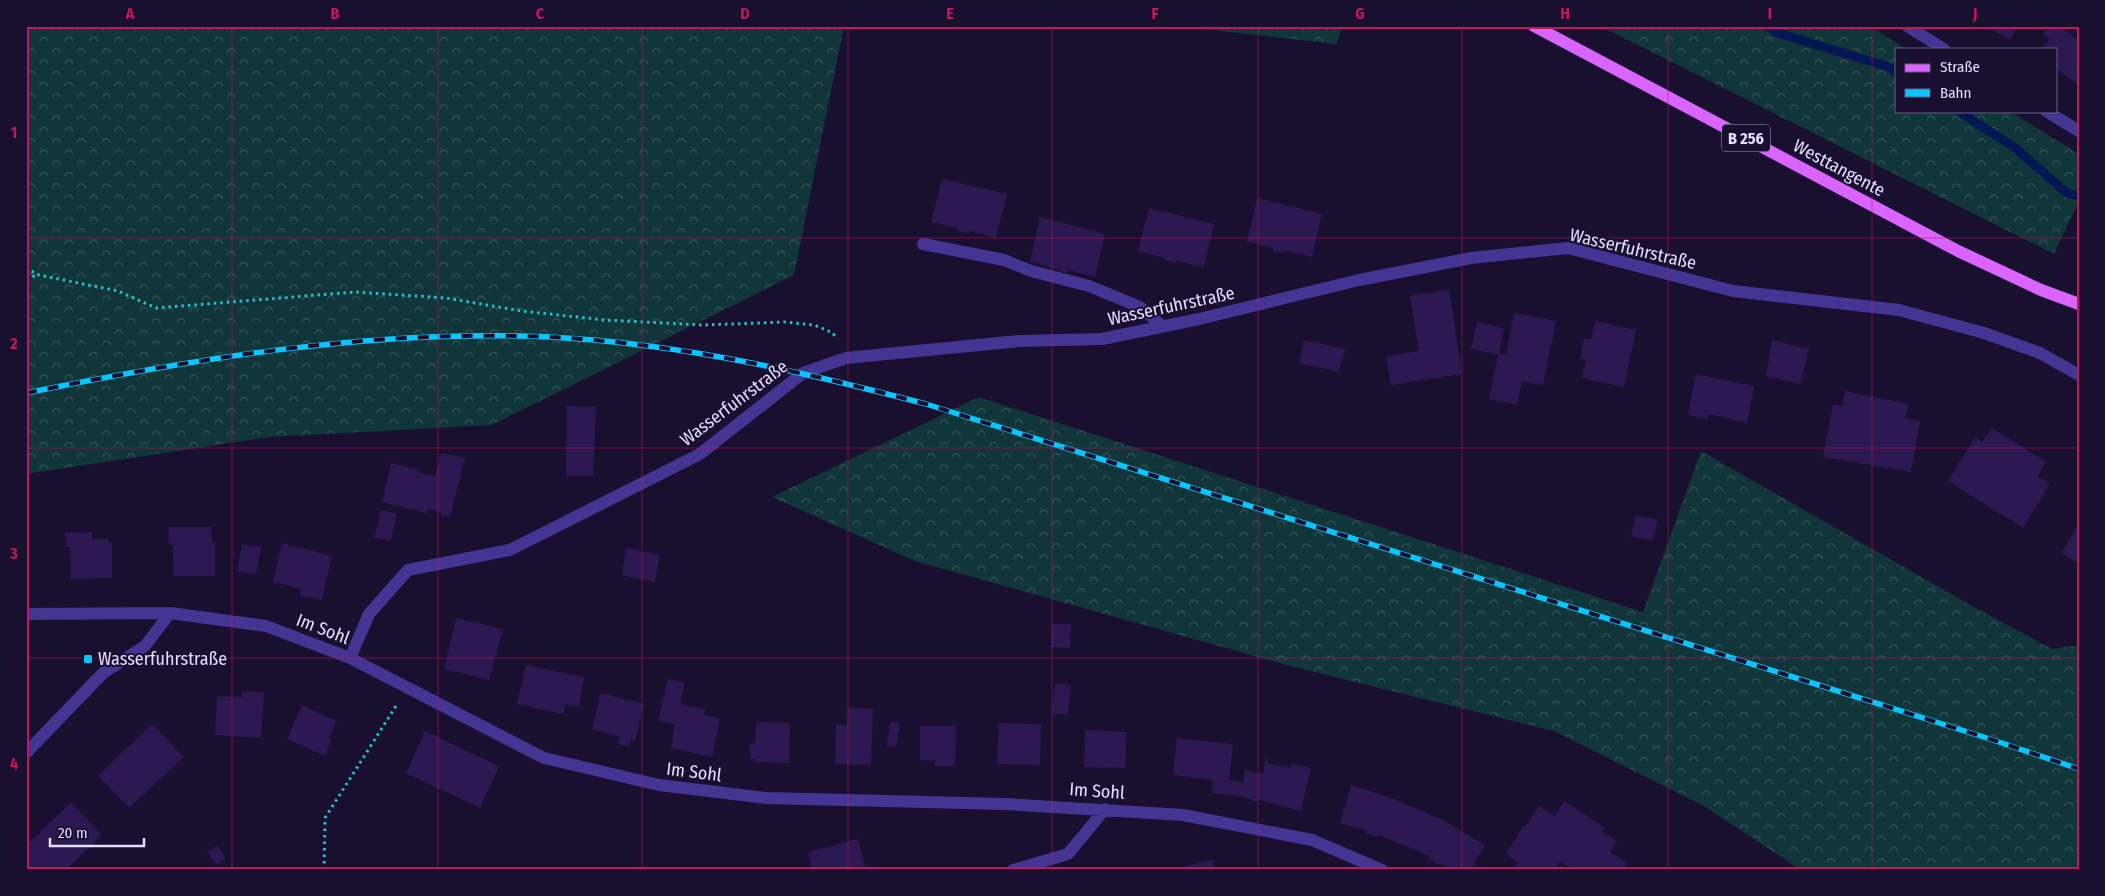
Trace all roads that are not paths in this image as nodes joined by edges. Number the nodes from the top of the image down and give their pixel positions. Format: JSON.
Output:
{"nodes":[{"id":1,"x":1534,"y":26,"type":"edge"},
{"id":2,"x":1907,"y":26,"type":"edge"},
{"id":3,"x":1942,"y":48,"type":"edge"},
{"id":4,"x":2048,"y":112,"type":"edge"},
{"id":5,"x":2079,"y":131,"type":"edge"},
{"id":6,"x":922,"y":244,"type":"dead end"},
{"id":7,"x":2079,"y":304,"type":"edge"},
{"id":8,"x":1162,"y":326,"type":"junction"},
{"id":9,"x":2079,"y":375,"type":"edge"},
{"id":10,"x":170,"y":613,"type":"junction"},
{"id":11,"x":26,"y":614,"type":"edge"},
{"id":12,"x":350,"y":658,"type":"junction"},
{"id":13,"x":26,"y":753,"type":"edge"},
{"id":14,"x":1106,"y":809,"type":"junction"},
{"id":15,"x":1013,"y":870,"type":"edge"},
{"id":16,"x":1382,"y":870,"type":"edge"}],
"edges":[{"from":1,"to":7,"type":"main road","name":"Westtangente","number":"B 256"},
{"from":2,"to":3,"type":"street"},
{"from":4,"to":5,"type":"street"},
{"from":6,"to":8,"type":"street"},
{"from":8,"to":9,"type":"street","name":"Wasserfuhrstraße"},
{"from":8,"to":12,"type":"street","name":"Wasserfuhrstraße"},
{"from":10,"to":11,"type":"street","name":"Im Sohl"},
{"from":10,"to":12,"type":"street","name":"Im Sohl"},
{"from":10,"to":13,"type":"street"},
{"from":12,"to":14,"type":"street","name":"Im Sohl"},
{"from":14,"to":15,"type":"street"},
{"from":14,"to":16,"type":"street","name":"Im Sohl"}]}
